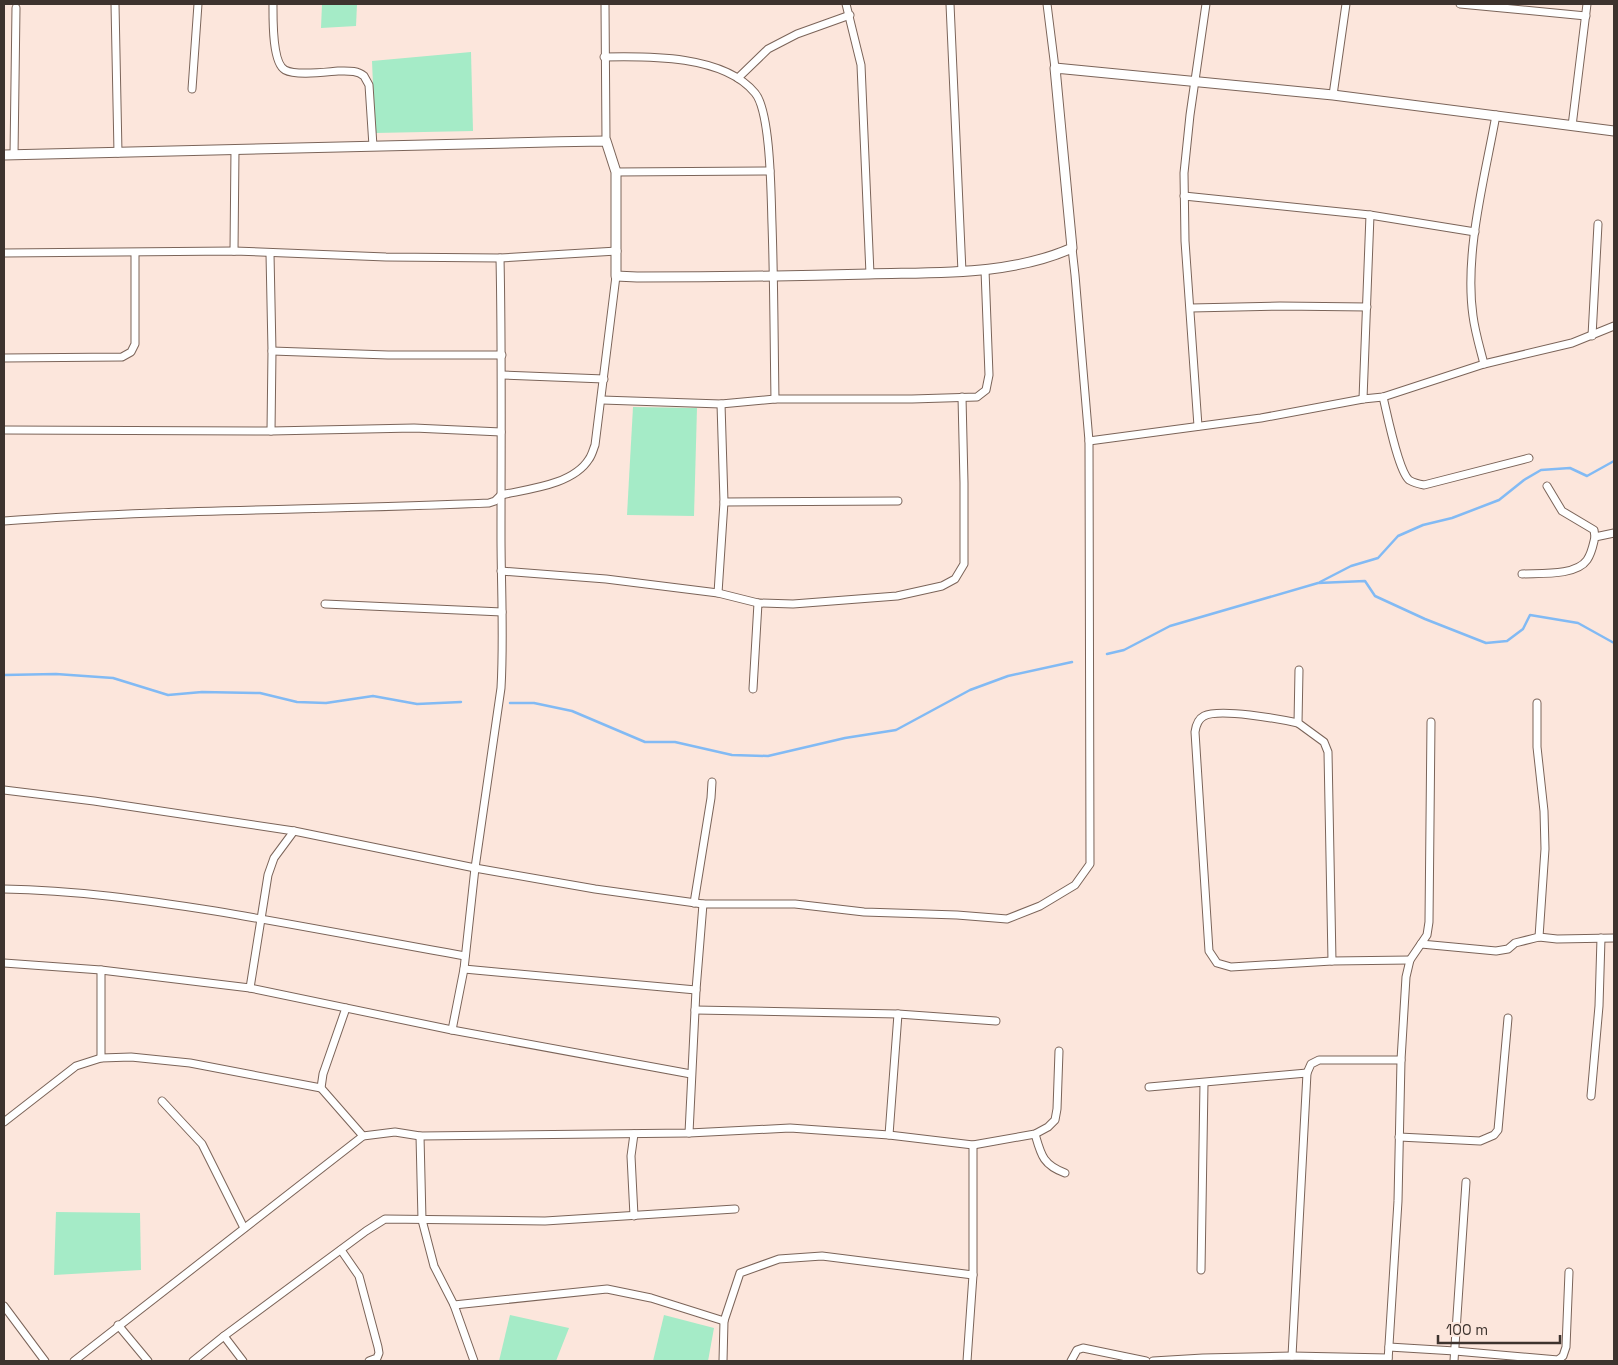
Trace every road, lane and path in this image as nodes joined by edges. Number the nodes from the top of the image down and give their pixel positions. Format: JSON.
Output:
{"nodes":[{"id":1,"x":115,"y":4,"type":"edge"},
{"id":2,"x":198,"y":4,"type":"edge"},
{"id":3,"x":273,"y":4,"type":"edge"},
{"id":4,"x":604,"y":4,"type":"edge"},
{"id":5,"x":846,"y":4,"type":"edge"},
{"id":6,"x":950,"y":4,"type":"edge"},
{"id":7,"x":1047,"y":4,"type":"edge"},
{"id":8,"x":1206,"y":4,"type":"edge"},
{"id":9,"x":1346,"y":4,"type":"edge"},
{"id":10,"x":1461,"y":4,"type":"edge"},
{"id":11,"x":1587,"y":4,"type":"edge"},
{"id":12,"x":16,"y":8,"type":"dead end"},
{"id":13,"x":850,"y":16,"type":"junction"},
{"id":14,"x":1586,"y":16,"type":"junction"},
{"id":15,"x":604,"y":57,"type":"junction"},
{"id":16,"x":1055,"y":68,"type":"junction"},
{"id":17,"x":738,"y":78,"type":"junction"},
{"id":18,"x":1195,"y":81,"type":"junction"},
{"id":19,"x":192,"y":89,"type":"dead end"},
{"id":20,"x":1333,"y":95,"type":"junction"},
{"id":21,"x":1496,"y":115,"type":"junction"},
{"id":22,"x":1572,"y":126,"type":"junction"},
{"id":23,"x":1614,"y":131,"type":"edge"},
{"id":24,"x":606,"y":141,"type":"junction"},
{"id":25,"x":373,"y":146,"type":"junction"},
{"id":26,"x":236,"y":149,"type":"junction"},
{"id":27,"x":118,"y":152,"type":"junction"},
{"id":28,"x":4,"y":155,"type":"edge"},
{"id":29,"x":14,"y":155,"type":"junction"},
{"id":30,"x":770,"y":171,"type":"junction"},
{"id":31,"x":616,"y":172,"type":"junction"},
{"id":32,"x":1184,"y":196,"type":"junction"},
{"id":33,"x":1370,"y":215,"type":"junction"},
{"id":34,"x":1598,"y":224,"type":"dead end"},
{"id":35,"x":1475,"y":232,"type":"junction"},
{"id":36,"x":1072,"y":248,"type":"junction"},
{"id":37,"x":617,"y":250,"type":"junction"},
{"id":38,"x":234,"y":252,"type":"junction"},
{"id":39,"x":135,"y":253,"type":"junction"},
{"id":40,"x":4,"y":254,"type":"edge"},
{"id":41,"x":270,"y":254,"type":"junction"},
{"id":42,"x":500,"y":258,"type":"junction"},
{"id":43,"x":985,"y":270,"type":"junction"},
{"id":44,"x":962,"y":272,"type":"junction"},
{"id":45,"x":870,"y":274,"type":"junction"},
{"id":46,"x":616,"y":276,"type":"junction"},
{"id":47,"x":773,"y":277,"type":"junction"},
{"id":48,"x":1367,"y":307,"type":"junction"},
{"id":49,"x":1191,"y":308,"type":"junction"},
{"id":50,"x":1614,"y":326,"type":"edge"},
{"id":51,"x":1592,"y":336,"type":"junction"},
{"id":52,"x":272,"y":351,"type":"junction"},
{"id":53,"x":502,"y":355,"type":"junction"},
{"id":54,"x":4,"y":358,"type":"edge"},
{"id":55,"x":1484,"y":364,"type":"junction"},
{"id":56,"x":502,"y":375,"type":"junction"},
{"id":57,"x":604,"y":379,"type":"junction"},
{"id":58,"x":962,"y":397,"type":"junction"},
{"id":59,"x":1383,"y":397,"type":"junction"},
{"id":60,"x":775,"y":399,"type":"junction"},
{"id":61,"x":1362,"y":399,"type":"junction"},
{"id":62,"x":602,"y":400,"type":"junction"},
{"id":63,"x":721,"y":404,"type":"junction"},
{"id":64,"x":1198,"y":426,"type":"junction"},
{"id":65,"x":4,"y":430,"type":"edge"},
{"id":66,"x":271,"y":431,"type":"junction"},
{"id":67,"x":501,"y":432,"type":"junction"},
{"id":68,"x":1089,"y":441,"type":"junction"},
{"id":69,"x":1529,"y":458,"type":"dead end"},
{"id":70,"x":1547,"y":486,"type":"dead end"},
{"id":71,"x":501,"y":495,"type":"junction"},
{"id":72,"x":898,"y":501,"type":"dead end"},
{"id":73,"x":724,"y":502,"type":"junction"},
{"id":74,"x":4,"y":521,"type":"edge"},
{"id":75,"x":1614,"y":533,"type":"edge"},
{"id":76,"x":1595,"y":537,"type":"junction"},
{"id":77,"x":501,"y":571,"type":"junction"},
{"id":78,"x":1522,"y":574,"type":"dead end"},
{"id":79,"x":718,"y":593,"type":"junction"},
{"id":80,"x":758,"y":603,"type":"junction"},
{"id":81,"x":325,"y":604,"type":"dead end"},
{"id":82,"x":502,"y":612,"type":"junction"},
{"id":83,"x":1300,"y":670,"type":"dead end"},
{"id":84,"x":753,"y":690,"type":"dead end"},
{"id":85,"x":1537,"y":703,"type":"dead end"},
{"id":86,"x":1298,"y":722,"type":"junction"},
{"id":87,"x":1431,"y":722,"type":"dead end"},
{"id":88,"x":712,"y":782,"type":"dead end"},
{"id":89,"x":4,"y":790,"type":"edge"},
{"id":90,"x":294,"y":831,"type":"junction"},
{"id":91,"x":475,"y":868,"type":"junction"},
{"id":92,"x":4,"y":889,"type":"edge"},
{"id":93,"x":694,"y":903,"type":"junction"},
{"id":94,"x":703,"y":904,"type":"junction"},
{"id":95,"x":260,"y":918,"type":"junction"},
{"id":96,"x":1539,"y":937,"type":"junction"},
{"id":97,"x":1601,"y":938,"type":"junction"},
{"id":98,"x":1614,"y":938,"type":"edge"},
{"id":99,"x":1421,"y":944,"type":"junction"},
{"id":100,"x":464,"y":956,"type":"junction"},
{"id":101,"x":1410,"y":960,"type":"junction"},
{"id":102,"x":1332,"y":961,"type":"junction"},
{"id":103,"x":4,"y":963,"type":"edge"},
{"id":104,"x":464,"y":969,"type":"junction"},
{"id":105,"x":101,"y":970,"type":"junction"},
{"id":106,"x":250,"y":988,"type":"junction"},
{"id":107,"x":696,"y":990,"type":"junction"},
{"id":108,"x":346,"y":1008,"type":"junction"},
{"id":109,"x":694,"y":1010,"type":"junction"},
{"id":110,"x":898,"y":1014,"type":"junction"},
{"id":111,"x":1508,"y":1018,"type":"dead end"},
{"id":112,"x":996,"y":1021,"type":"dead end"},
{"id":113,"x":452,"y":1030,"type":"junction"},
{"id":114,"x":1058,"y":1051,"type":"dead end"},
{"id":115,"x":101,"y":1058,"type":"junction"},
{"id":116,"x":1401,"y":1060,"type":"junction"},
{"id":117,"x":691,"y":1074,"type":"junction"},
{"id":118,"x":1307,"y":1074,"type":"junction"},
{"id":119,"x":1204,"y":1083,"type":"junction"},
{"id":120,"x":1149,"y":1087,"type":"dead end"},
{"id":121,"x":321,"y":1088,"type":"junction"},
{"id":122,"x":1591,"y":1096,"type":"dead end"},
{"id":123,"x":162,"y":1101,"type":"dead end"},
{"id":124,"x":4,"y":1122,"type":"edge"},
{"id":125,"x":689,"y":1133,"type":"junction"},
{"id":126,"x":634,"y":1134,"type":"junction"},
{"id":127,"x":1035,"y":1134,"type":"junction"},
{"id":128,"x":363,"y":1136,"type":"junction"},
{"id":129,"x":420,"y":1136,"type":"junction"},
{"id":130,"x":889,"y":1136,"type":"junction"},
{"id":131,"x":1399,"y":1137,"type":"junction"},
{"id":132,"x":974,"y":1145,"type":"junction"},
{"id":133,"x":1065,"y":1173,"type":"dead end"},
{"id":134,"x":1466,"y":1182,"type":"dead end"},
{"id":135,"x":735,"y":1209,"type":"dead end"},
{"id":136,"x":634,"y":1216,"type":"junction"},
{"id":137,"x":422,"y":1220,"type":"junction"},
{"id":138,"x":244,"y":1228,"type":"junction"},
{"id":139,"x":342,"y":1250,"type":"junction"},
{"id":140,"x":1201,"y":1270,"type":"dead end"},
{"id":141,"x":1569,"y":1272,"type":"dead end"},
{"id":142,"x":973,"y":1275,"type":"junction"},
{"id":143,"x":454,"y":1305,"type":"junction"},
{"id":144,"x":4,"y":1306,"type":"edge"},
{"id":145,"x":724,"y":1322,"type":"junction"},
{"id":146,"x":118,"y":1325,"type":"junction"},
{"id":147,"x":224,"y":1336,"type":"junction"},
{"id":148,"x":1389,"y":1347,"type":"junction"},
{"id":149,"x":1455,"y":1351,"type":"junction"},
{"id":150,"x":1292,"y":1356,"type":"junction"},
{"id":151,"x":1388,"y":1360,"type":"edge"},
{"id":152,"x":46,"y":1361,"type":"edge"},
{"id":153,"x":74,"y":1361,"type":"edge"},
{"id":154,"x":148,"y":1361,"type":"edge"},
{"id":155,"x":193,"y":1361,"type":"edge"},
{"id":156,"x":243,"y":1361,"type":"edge"},
{"id":157,"x":369,"y":1361,"type":"edge"},
{"id":158,"x":474,"y":1361,"type":"edge"},
{"id":159,"x":723,"y":1361,"type":"edge"},
{"id":160,"x":967,"y":1361,"type":"edge"},
{"id":161,"x":1071,"y":1361,"type":"edge"},
{"id":162,"x":1146,"y":1361,"type":"edge"},
{"id":163,"x":1153,"y":1361,"type":"edge"},
{"id":164,"x":1454,"y":1361,"type":"edge"}],
"edges":[{"from":1,"to":27,"type":"street"},
{"from":2,"to":19,"type":"street"},
{"from":3,"to":25,"type":"street"},
{"from":4,"to":15,"type":"street"},
{"from":5,"to":13,"type":"street"},
{"from":6,"to":44,"type":"street"},
{"from":7,"to":16,"type":"street"},
{"from":8,"to":18,"type":"street"},
{"from":9,"to":20,"type":"street"},
{"from":10,"to":14,"type":"street"},
{"from":11,"to":14,"type":"street"},
{"from":12,"to":29,"type":"street"},
{"from":13,"to":17,"type":"street"},
{"from":13,"to":45,"type":"street"},
{"from":14,"to":22,"type":"street"},
{"from":15,"to":17,"type":"street"},
{"from":15,"to":24,"type":"street"},
{"from":16,"to":18,"type":"street"},
{"from":16,"to":36,"type":"street"},
{"from":17,"to":30,"type":"street"},
{"from":18,"to":20,"type":"street"},
{"from":18,"to":32,"type":"street"},
{"from":20,"to":21,"type":"street"},
{"from":21,"to":22,"type":"street"},
{"from":21,"to":35,"type":"street"},
{"from":22,"to":23,"type":"street"},
{"from":24,"to":25,"type":"street"},
{"from":24,"to":31,"type":"street"},
{"from":25,"to":26,"type":"street"},
{"from":26,"to":27,"type":"street"},
{"from":26,"to":38,"type":"street"},
{"from":27,"to":29,"type":"street"},
{"from":28,"to":29,"type":"street"},
{"from":30,"to":31,"type":"street"},
{"from":30,"to":47,"type":"street"},
{"from":31,"to":37,"type":"street"},
{"from":32,"to":33,"type":"street"},
{"from":32,"to":49,"type":"street"},
{"from":33,"to":35,"type":"street"},
{"from":33,"to":48,"type":"street"},
{"from":34,"to":51,"type":"street"},
{"from":35,"to":55,"type":"street"},
{"from":36,"to":43,"type":"street"},
{"from":36,"to":68,"type":"street"},
{"from":37,"to":42,"type":"street"},
{"from":37,"to":46,"type":"street"},
{"from":38,"to":39,"type":"street"},
{"from":38,"to":41,"type":"street"},
{"from":39,"to":40,"type":"street"},
{"from":39,"to":54,"type":"street"},
{"from":41,"to":42,"type":"street"},
{"from":41,"to":52,"type":"street"},
{"from":42,"to":53,"type":"street"},
{"from":43,"to":44,"type":"street"},
{"from":43,"to":58,"type":"street"},
{"from":44,"to":45,"type":"street"},
{"from":45,"to":47,"type":"street"},
{"from":46,"to":47,"type":"street"},
{"from":46,"to":57,"type":"street"},
{"from":47,"to":60,"type":"street"},
{"from":48,"to":49,"type":"street"},
{"from":48,"to":61,"type":"street"},
{"from":49,"to":64,"type":"street"},
{"from":50,"to":51,"type":"street"},
{"from":51,"to":55,"type":"street"},
{"from":52,"to":53,"type":"street"},
{"from":52,"to":66,"type":"street"},
{"from":53,"to":56,"type":"street"},
{"from":55,"to":59,"type":"street"},
{"from":56,"to":57,"type":"street"},
{"from":56,"to":67,"type":"street"},
{"from":57,"to":62,"type":"street"},
{"from":58,"to":60,"type":"street"},
{"from":58,"to":80,"type":"street"},
{"from":59,"to":61,"type":"street"},
{"from":59,"to":69,"type":"street"},
{"from":60,"to":63,"type":"street"},
{"from":61,"to":64,"type":"street"},
{"from":62,"to":63,"type":"street"},
{"from":62,"to":71,"type":"street"},
{"from":63,"to":73,"type":"street"},
{"from":64,"to":68,"type":"street"},
{"from":65,"to":66,"type":"street"},
{"from":66,"to":67,"type":"street"},
{"from":67,"to":71,"type":"street"},
{"from":68,"to":94,"type":"street"},
{"from":70,"to":76,"type":"street"},
{"from":71,"to":74,"type":"street"},
{"from":71,"to":77,"type":"street"},
{"from":72,"to":73,"type":"street"},
{"from":73,"to":79,"type":"street"},
{"from":75,"to":76,"type":"street"},
{"from":76,"to":78,"type":"street"},
{"from":77,"to":79,"type":"street"},
{"from":77,"to":82,"type":"street"},
{"from":79,"to":80,"type":"street"},
{"from":80,"to":84,"type":"street"},
{"from":81,"to":82,"type":"street"},
{"from":82,"to":91,"type":"street"},
{"from":83,"to":86,"type":"street"},
{"from":85,"to":96,"type":"street"},
{"from":86,"to":102,"type":"street"},
{"from":86,"to":102,"type":"street"},
{"from":87,"to":99,"type":"street"},
{"from":88,"to":93,"type":"street"},
{"from":89,"to":90,"type":"street"},
{"from":90,"to":91,"type":"street"},
{"from":90,"to":95,"type":"street"},
{"from":91,"to":93,"type":"street"},
{"from":91,"to":100,"type":"street"},
{"from":92,"to":95,"type":"street"},
{"from":93,"to":94,"type":"street"},
{"from":94,"to":107,"type":"street"},
{"from":95,"to":100,"type":"street"},
{"from":95,"to":106,"type":"street"},
{"from":96,"to":97,"type":"street"},
{"from":96,"to":99,"type":"street"},
{"from":97,"to":98,"type":"street"},
{"from":97,"to":122,"type":"street"},
{"from":99,"to":101,"type":"street"},
{"from":100,"to":104,"type":"street"},
{"from":101,"to":102,"type":"street"},
{"from":101,"to":116,"type":"street"},
{"from":103,"to":105,"type":"street"},
{"from":104,"to":107,"type":"street"},
{"from":104,"to":113,"type":"street"},
{"from":105,"to":106,"type":"street"},
{"from":105,"to":115,"type":"street"},
{"from":106,"to":108,"type":"street"},
{"from":107,"to":109,"type":"street"},
{"from":108,"to":113,"type":"street"},
{"from":108,"to":121,"type":"street"},
{"from":109,"to":110,"type":"street"},
{"from":109,"to":117,"type":"street"},
{"from":110,"to":112,"type":"street"},
{"from":110,"to":130,"type":"street"},
{"from":111,"to":131,"type":"street"},
{"from":113,"to":117,"type":"street"},
{"from":114,"to":127,"type":"street"},
{"from":115,"to":121,"type":"street"},
{"from":115,"to":124,"type":"street"},
{"from":116,"to":118,"type":"street"},
{"from":116,"to":131,"type":"street"},
{"from":117,"to":125,"type":"street"},
{"from":118,"to":119,"type":"street"},
{"from":118,"to":150,"type":"street"},
{"from":119,"to":120,"type":"street"},
{"from":119,"to":140,"type":"street"},
{"from":121,"to":128,"type":"street"},
{"from":123,"to":138,"type":"street"},
{"from":125,"to":126,"type":"street"},
{"from":125,"to":130,"type":"street"},
{"from":126,"to":129,"type":"street"},
{"from":126,"to":136,"type":"street"},
{"from":127,"to":132,"type":"street"},
{"from":127,"to":133,"type":"street"},
{"from":128,"to":129,"type":"street"},
{"from":128,"to":138,"type":"street"},
{"from":129,"to":137,"type":"street"},
{"from":130,"to":132,"type":"street"},
{"from":131,"to":148,"type":"street"},
{"from":132,"to":142,"type":"street"},
{"from":134,"to":149,"type":"street"},
{"from":135,"to":136,"type":"street"},
{"from":136,"to":137,"type":"street"},
{"from":137,"to":139,"type":"street"},
{"from":137,"to":143,"type":"street"},
{"from":138,"to":146,"type":"street"},
{"from":139,"to":147,"type":"street"},
{"from":139,"to":157,"type":"street"},
{"from":141,"to":149,"type":"street"},
{"from":142,"to":145,"type":"street"},
{"from":142,"to":160,"type":"street"},
{"from":143,"to":145,"type":"street"},
{"from":143,"to":158,"type":"street"},
{"from":144,"to":152,"type":"street"},
{"from":145,"to":159,"type":"street"},
{"from":146,"to":153,"type":"street"},
{"from":146,"to":154,"type":"street"},
{"from":147,"to":155,"type":"street"},
{"from":147,"to":156,"type":"street"},
{"from":148,"to":149,"type":"street"},
{"from":148,"to":151,"type":"street"},
{"from":149,"to":164,"type":"street"},
{"from":150,"to":151,"type":"street"},
{"from":150,"to":163,"type":"street"},
{"from":161,"to":162,"type":"street"}]}
